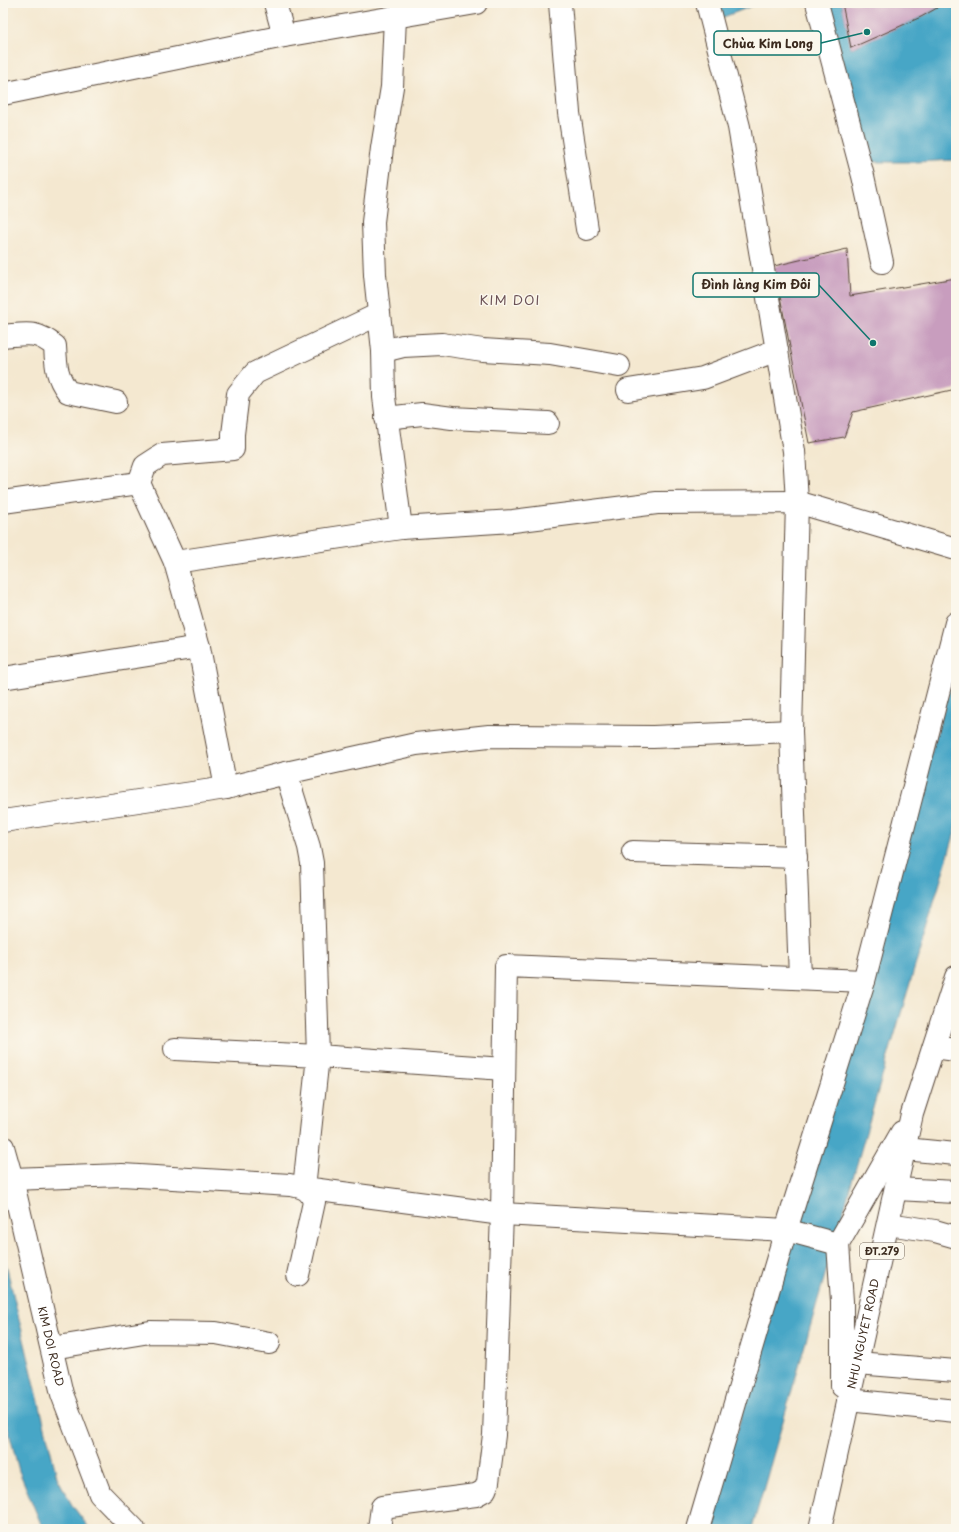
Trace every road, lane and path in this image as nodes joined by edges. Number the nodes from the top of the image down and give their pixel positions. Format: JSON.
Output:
{"nodes":[{"id":1,"x":275,"y":3,"type":"edge"},
{"id":2,"x":476,"y":3,"type":"edge"},
{"id":3,"x":560,"y":3,"type":"edge"},
{"id":4,"x":817,"y":3,"type":"edge"},
{"id":5,"x":712,"y":5,"type":"edge"},
{"id":6,"x":395,"y":17,"type":"junction"},
{"id":7,"x":284,"y":36,"type":"junction"},
{"id":8,"x":3,"y":94,"type":"edge"},
{"id":9,"x":587,"y":229,"type":"dead end"},
{"id":10,"x":882,"y":262,"type":"dead end"},
{"id":11,"x":379,"y":314,"type":"junction"},
{"id":12,"x":3,"y":336,"type":"edge"},
{"id":13,"x":777,"y":350,"type":"junction"},
{"id":14,"x":383,"y":351,"type":"junction"},
{"id":15,"x":619,"y":366,"type":"dead end"},
{"id":16,"x":628,"y":390,"type":"dead end"},
{"id":17,"x":116,"y":402,"type":"dead end"},
{"id":18,"x":386,"y":418,"type":"junction"},
{"id":19,"x":548,"y":423,"type":"dead end"},
{"id":20,"x":140,"y":483,"type":"junction"},
{"id":21,"x":3,"y":502,"type":"edge"},
{"id":22,"x":797,"y":502,"type":"junction"},
{"id":23,"x":401,"y":528,"type":"junction"},
{"id":24,"x":956,"y":549,"type":"edge"},
{"id":25,"x":175,"y":562,"type":"junction"},
{"id":26,"x":956,"y":623,"type":"edge"},
{"id":27,"x":199,"y":647,"type":"junction"},
{"id":28,"x":3,"y":678,"type":"edge"},
{"id":29,"x":791,"y":732,"type":"junction"},
{"id":30,"x":286,"y":773,"type":"junction"},
{"id":31,"x":226,"y":788,"type":"junction"},
{"id":32,"x":3,"y":821,"type":"edge"},
{"id":33,"x":633,"y":852,"type":"dead end"},
{"id":34,"x":796,"y":857,"type":"junction"},
{"id":35,"x":956,"y":977,"type":"edge"},
{"id":36,"x":800,"y":978,"type":"junction"},
{"id":37,"x":864,"y":981,"type":"junction"},
{"id":38,"x":934,"y":1047,"type":"junction"},
{"id":39,"x":175,"y":1049,"type":"dead end"},
{"id":40,"x":956,"y":1050,"type":"edge"},
{"id":41,"x":318,"y":1056,"type":"junction"},
{"id":42,"x":504,"y":1069,"type":"junction"},
{"id":43,"x":912,"y":1114,"type":"junction"},
{"id":44,"x":3,"y":1147,"type":"edge"},
{"id":45,"x":905,"y":1149,"type":"junction"},
{"id":46,"x":956,"y":1154,"type":"edge"},
{"id":47,"x":12,"y":1179,"type":"junction"},
{"id":48,"x":304,"y":1188,"type":"junction"},
{"id":49,"x":896,"y":1189,"type":"junction"},
{"id":50,"x":956,"y":1192,"type":"edge"},
{"id":51,"x":502,"y":1214,"type":"junction"},
{"id":52,"x":888,"y":1224,"type":"junction"},
{"id":53,"x":786,"y":1230,"type":"junction"},
{"id":54,"x":956,"y":1237,"type":"edge"},
{"id":55,"x":838,"y":1244,"type":"junction"},
{"id":56,"x":298,"y":1275,"type":"dead end"},
{"id":57,"x":269,"y":1343,"type":"dead end"},
{"id":58,"x":52,"y":1348,"type":"junction"},
{"id":59,"x":856,"y":1363,"type":"junction"},
{"id":60,"x":956,"y":1371,"type":"edge"},
{"id":61,"x":848,"y":1400,"type":"junction"},
{"id":62,"x":956,"y":1411,"type":"edge"},
{"id":63,"x":842,"y":1427,"type":"junction"},
{"id":64,"x":134,"y":1529,"type":"edge"},
{"id":65,"x":379,"y":1529,"type":"edge"},
{"id":66,"x":698,"y":1529,"type":"edge"},
{"id":67,"x":820,"y":1529,"type":"edge"}],
"edges":[{"from":1,"to":7,"type":"street"},
{"from":2,"to":6,"type":"street"},
{"from":3,"to":9,"type":"street"},
{"from":4,"to":10,"type":"street"},
{"from":5,"to":13,"type":"street"},
{"from":6,"to":7,"type":"street"},
{"from":6,"to":11,"type":"street"},
{"from":7,"to":8,"type":"street"},
{"from":11,"to":14,"type":"street"},
{"from":11,"to":20,"type":"street"},
{"from":12,"to":17,"type":"street"},
{"from":13,"to":16,"type":"street"},
{"from":13,"to":22,"type":"street"},
{"from":14,"to":15,"type":"street"},
{"from":14,"to":18,"type":"street"},
{"from":18,"to":19,"type":"street"},
{"from":18,"to":23,"type":"street"},
{"from":20,"to":21,"type":"street"},
{"from":20,"to":25,"type":"street"},
{"from":22,"to":23,"type":"street"},
{"from":22,"to":24,"type":"street"},
{"from":22,"to":29,"type":"street"},
{"from":23,"to":25,"type":"street"},
{"from":25,"to":27,"type":"street"},
{"from":26,"to":37,"type":"street"},
{"from":27,"to":28,"type":"street"},
{"from":27,"to":31,"type":"street"},
{"from":29,"to":30,"type":"street"},
{"from":29,"to":34,"type":"street"},
{"from":30,"to":31,"type":"street"},
{"from":30,"to":41,"type":"street"},
{"from":31,"to":32,"type":"street"},
{"from":33,"to":34,"type":"street"},
{"from":34,"to":36,"type":"street"},
{"from":35,"to":38,"type":"street","name":"NHU NGUYET ROAD","number":"ĐT.279"},
{"from":36,"to":37,"type":"street"},
{"from":36,"to":42,"type":"street"},
{"from":37,"to":53,"type":"street"},
{"from":38,"to":40,"type":"street"},
{"from":38,"to":43,"type":"street","name":"NHU NGUYET ROAD","number":"ĐT.279"},
{"from":39,"to":41,"type":"street"},
{"from":41,"to":42,"type":"street"},
{"from":41,"to":48,"type":"street"},
{"from":42,"to":51,"type":"street"},
{"from":43,"to":45,"type":"street","name":"NHU NGUYET ROAD","number":"ĐT.279"},
{"from":43,"to":55,"type":"street"},
{"from":44,"to":47,"type":"street","name":"KIM DOI ROAD"},
{"from":45,"to":46,"type":"street"},
{"from":45,"to":49,"type":"street","name":"NHU NGUYET ROAD","number":"ĐT.279"},
{"from":47,"to":48,"type":"street"},
{"from":47,"to":58,"type":"street","name":"KIM DOI ROAD"},
{"from":48,"to":51,"type":"street"},
{"from":48,"to":56,"type":"street"},
{"from":49,"to":50,"type":"street"},
{"from":49,"to":52,"type":"street","name":"NHU NGUYET ROAD","number":"ĐT.279"},
{"from":51,"to":53,"type":"street"},
{"from":51,"to":65,"type":"street"},
{"from":52,"to":54,"type":"street"},
{"from":52,"to":59,"type":"street","name":"NHU NGUYET ROAD","number":"ĐT.279"},
{"from":53,"to":55,"type":"street"},
{"from":53,"to":66,"type":"street"},
{"from":55,"to":63,"type":"street"},
{"from":57,"to":58,"type":"street"},
{"from":58,"to":64,"type":"street","name":"KIM DOI ROAD"},
{"from":59,"to":60,"type":"street"},
{"from":59,"to":61,"type":"street","name":"NHU NGUYET ROAD","number":"ĐT.279"},
{"from":61,"to":62,"type":"street"},
{"from":61,"to":63,"type":"street","name":"NHU NGUYET ROAD","number":"ĐT.279"},
{"from":63,"to":67,"type":"street","name":"NHU NGUYET ROAD","number":"ĐT.279"}]}
